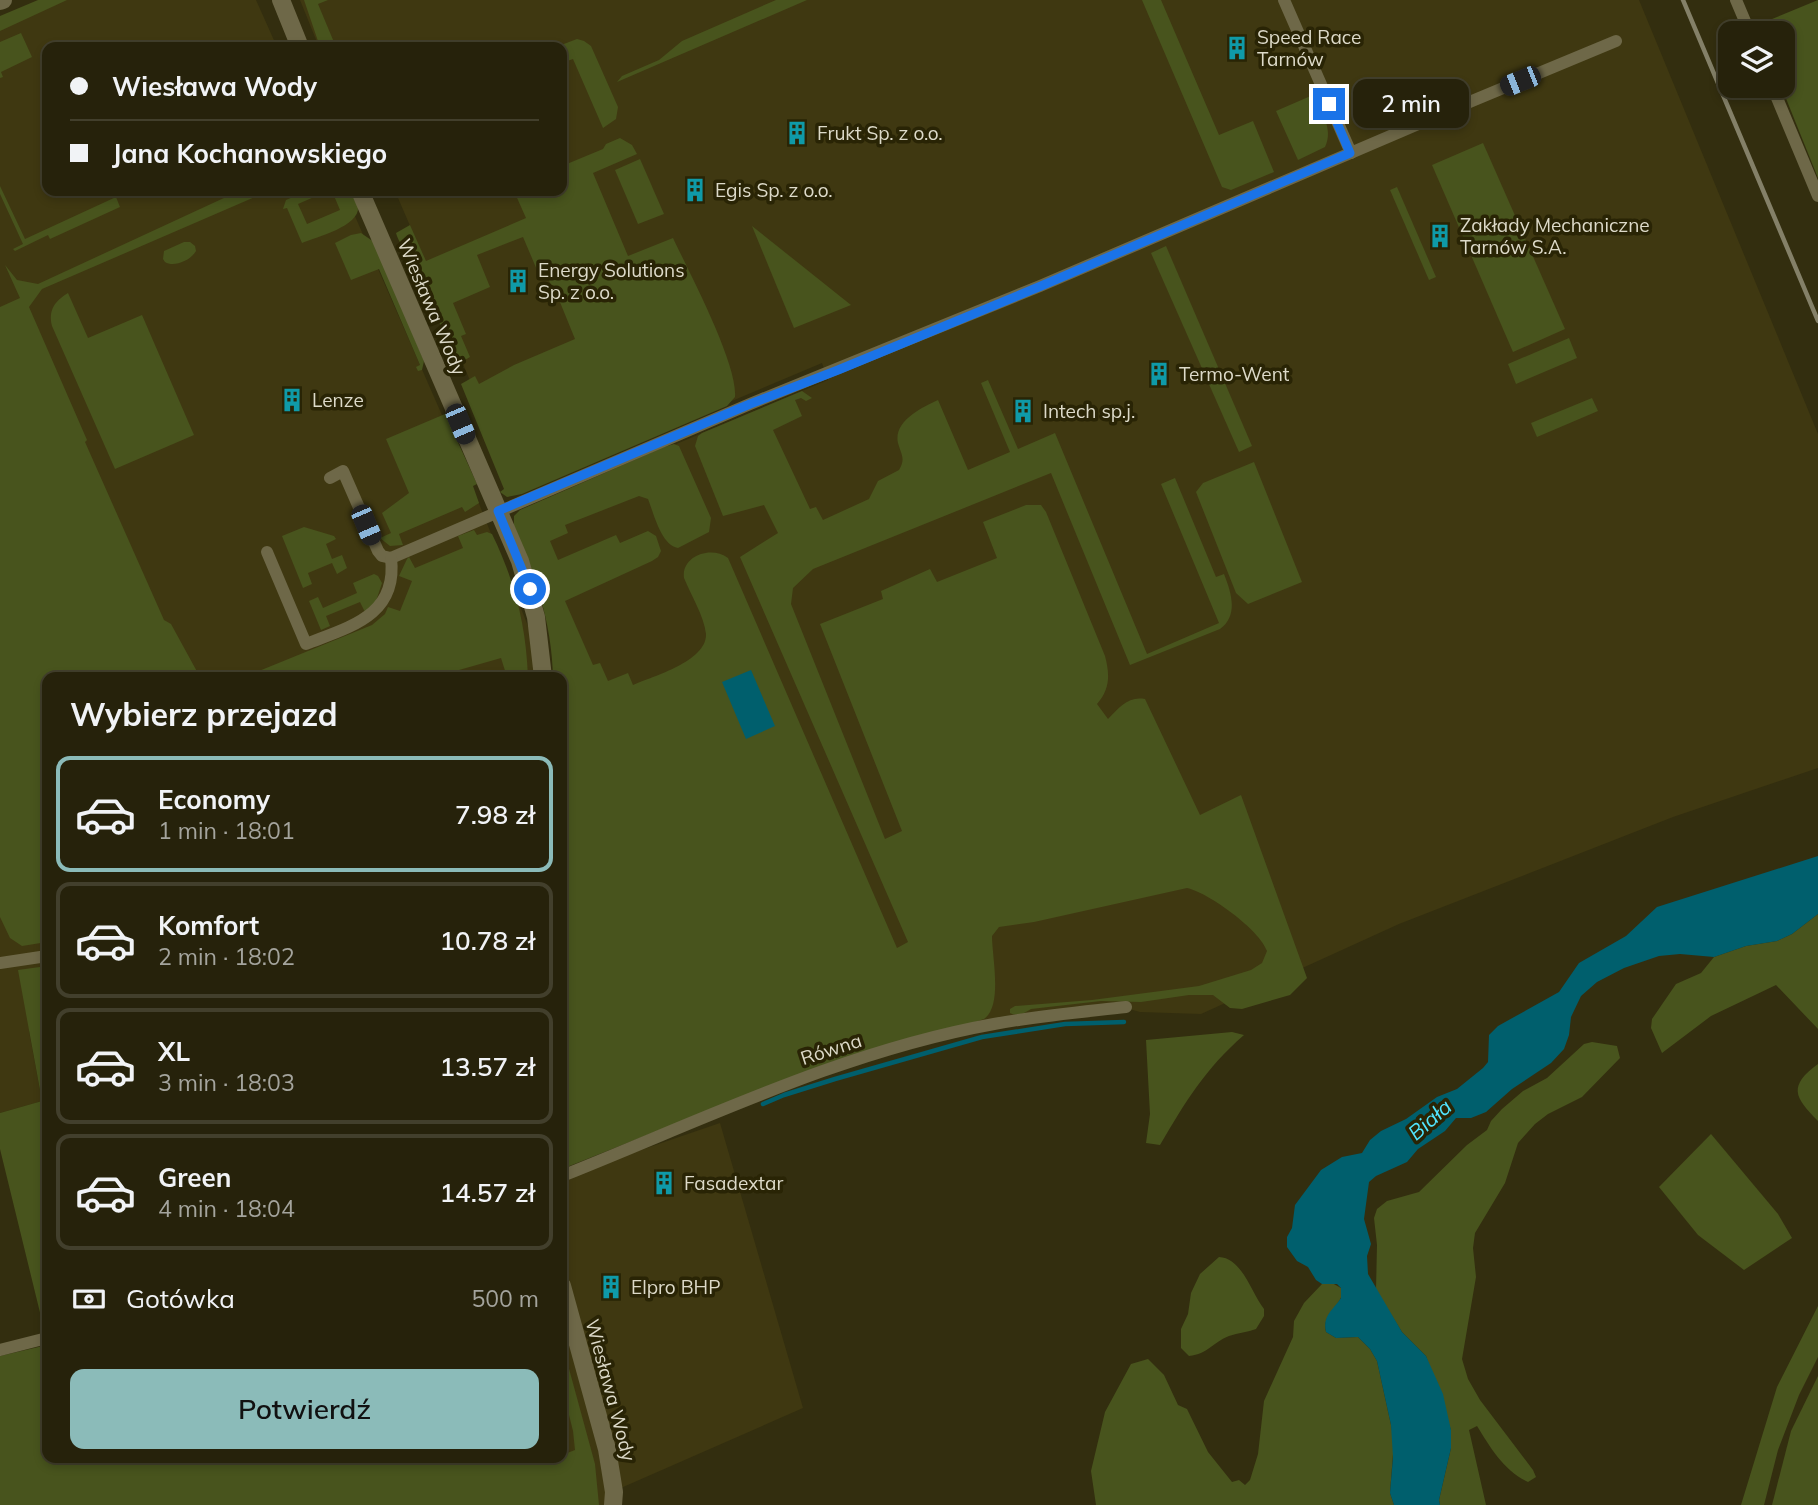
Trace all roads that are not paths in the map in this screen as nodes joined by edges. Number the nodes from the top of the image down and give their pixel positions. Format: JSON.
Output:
{"nodes":[{"id":1,"x":281,"y":0,"type":"edge"},
{"id":2,"x":1284,"y":0,"type":"edge"},
{"id":3,"x":1736,"y":0,"type":"edge"},
{"id":4,"x":1745,"y":21,"type":"edge"},
{"id":5,"x":1616,"y":41,"type":"dead end"},
{"id":6,"x":298,"y":42,"type":"edge"},
{"id":7,"x":1777,"y":98,"type":"edge"},
{"id":8,"x":1350,"y":153,"type":"junction"},
{"id":9,"x":362,"y":196,"type":"edge"},
{"id":10,"x":1818,"y":196,"type":"edge"},
{"id":11,"x":330,"y":478,"type":"dead end"},
{"id":12,"x":498,"y":511,"type":"junction"},
{"id":13,"x":267,"y":552,"type":"dead end"},
{"id":14,"x":391,"y":558,"type":"junction"},
{"id":15,"x":543,"y":672,"type":"edge"},
{"id":16,"x":42,"y":957,"type":"edge"},
{"id":17,"x":0,"y":962,"type":"edge"},
{"id":18,"x":1126,"y":1007,"type":"dead end"},
{"id":19,"x":567,"y":1173,"type":"edge"},
{"id":20,"x":567,"y":1304,"type":"edge"},
{"id":21,"x":42,"y":1339,"type":"edge"},
{"id":22,"x":0,"y":1350,"type":"edge"},
{"id":23,"x":613,"y":1505,"type":"edge"}],
"edges":[{"from":1,"to":6,"type":"street"},
{"from":2,"to":8,"type":"street"},
{"from":3,"to":4,"type":"street"},
{"from":5,"to":8,"type":"street"},
{"from":7,"to":10,"type":"street"},
{"from":8,"to":12,"type":"street"},
{"from":9,"to":12,"type":"street","name":"Wiesława Wody"},
{"from":11,"to":14,"type":"street"},
{"from":12,"to":14,"type":"street"},
{"from":12,"to":15,"type":"street","name":"Wiesława Wody"},
{"from":13,"to":14,"type":"street"},
{"from":16,"to":17,"type":"street"},
{"from":18,"to":19,"type":"street","name":"Równa"},
{"from":20,"to":23,"type":"street","name":"Wiesława Wody"},
{"from":21,"to":22,"type":"street"}]}
